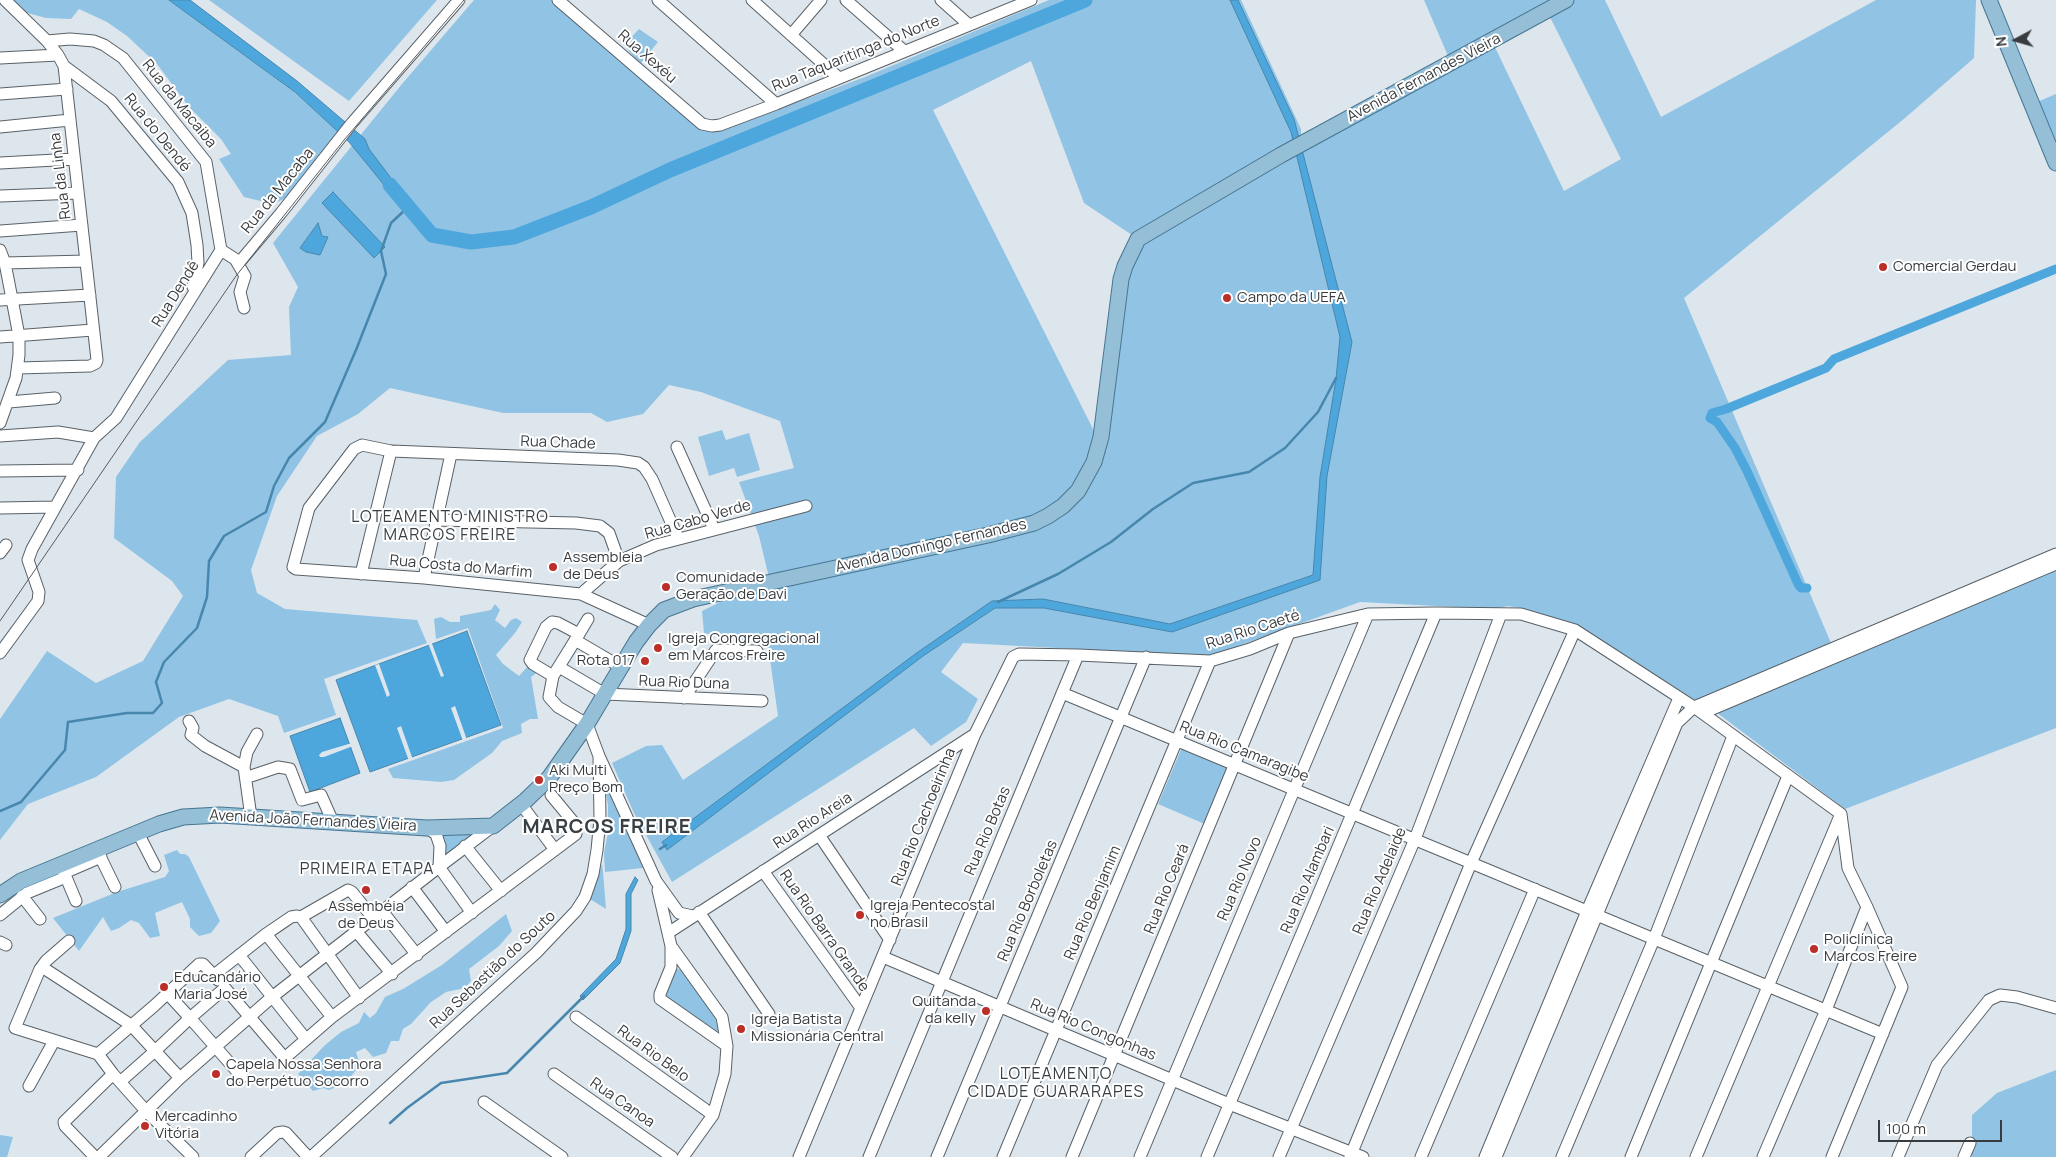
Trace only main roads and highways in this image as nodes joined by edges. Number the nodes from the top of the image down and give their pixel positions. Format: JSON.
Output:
{"nodes":[{"id":1,"x":1566,"y":0,"type":"edge"},
{"id":2,"x":1990,"y":0,"type":"edge"},
{"id":3,"x":1281,"y":155,"type":"joint"},
{"id":4,"x":2056,"y":163,"type":"edge"},
{"id":5,"x":493,"y":826,"type":"joint"},
{"id":6,"x":0,"y":895,"type":"edge"}],
"edges":[{"from":1,"to":3,"type":"main road","name":"Avenida Fernandes Vieira"},
{"from":2,"to":4,"type":"main road"},
{"from":3,"to":5,"type":"main road","name":"Avenida Domingo Fernandes"},
{"from":5,"to":6,"type":"main road","name":"Avenida João Fernandes Vieira"}]}
